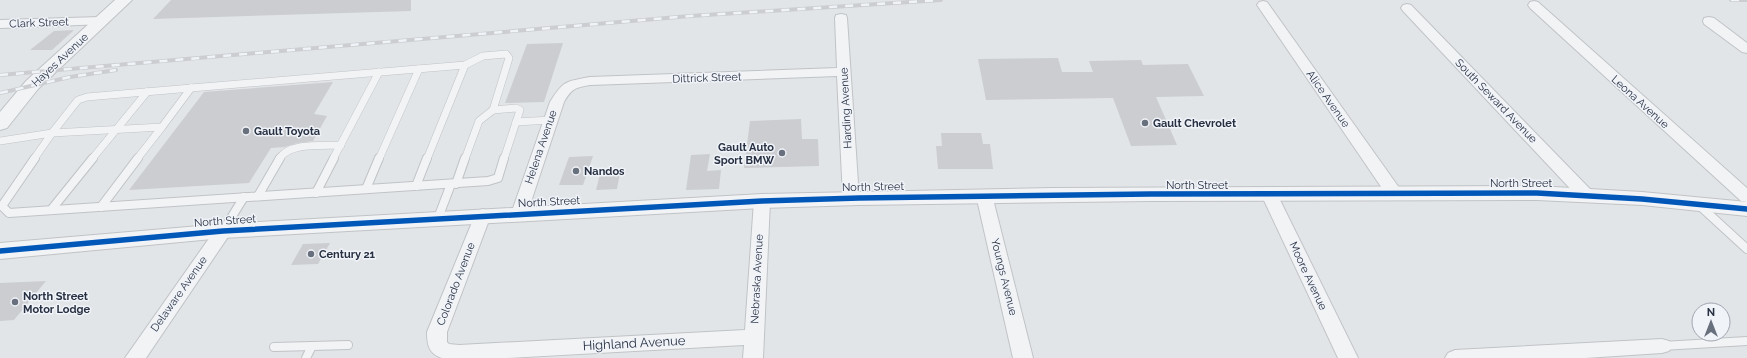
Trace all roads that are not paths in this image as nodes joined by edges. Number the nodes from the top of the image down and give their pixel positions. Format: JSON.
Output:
{"nodes":[{"id":1,"x":124,"y":0,"type":"edge"},
{"id":2,"x":1263,"y":5,"type":"dead end"},
{"id":3,"x":1534,"y":5,"type":"dead end"},
{"id":4,"x":1407,"y":8,"type":"dead end"},
{"id":5,"x":841,"y":18,"type":"dead end"},
{"id":6,"x":101,"y":21,"type":"junction"},
{"id":7,"x":1709,"y":21,"type":"dead end"},
{"id":8,"x":0,"y":24,"type":"edge"},
{"id":9,"x":1747,"y":49,"type":"edge"},
{"id":10,"x":465,"y":65,"type":"junction"},
{"id":11,"x":419,"y":68,"type":"junction"},
{"id":12,"x":379,"y":72,"type":"junction"},
{"id":13,"x":844,"y":72,"type":"junction"},
{"id":14,"x":570,"y":85,"type":"joint"},
{"id":15,"x":191,"y":88,"type":"junction"},
{"id":16,"x":146,"y":92,"type":"junction"},
{"id":17,"x":493,"y":110,"type":"junction"},
{"id":18,"x":551,"y":120,"type":"junction"},
{"id":19,"x":516,"y":122,"type":"junction"},
{"id":20,"x":0,"y":124,"type":"edge"},
{"id":21,"x":162,"y":127,"type":"junction"},
{"id":22,"x":117,"y":129,"type":"junction"},
{"id":23,"x":52,"y":133,"type":"junction"},
{"id":24,"x":0,"y":141,"type":"edge"},
{"id":25,"x":341,"y":145,"type":"junction"},
{"id":26,"x":453,"y":184,"type":"junction"},
{"id":27,"x":416,"y":186,"type":"junction"},
{"id":28,"x":366,"y":190,"type":"junction"},
{"id":29,"x":316,"y":193,"type":"junction"},
{"id":30,"x":1394,"y":193,"type":"junction"},
{"id":31,"x":1269,"y":194,"type":"junction"},
{"id":32,"x":1584,"y":194,"type":"junction"},
{"id":33,"x":984,"y":195,"type":"junction"},
{"id":34,"x":258,"y":196,"type":"junction"},
{"id":35,"x":244,"y":197,"type":"junction"},
{"id":36,"x":1747,"y":197,"type":"edge"},
{"id":37,"x":851,"y":198,"type":"junction"},
{"id":38,"x":762,"y":201,"type":"junction"},
{"id":39,"x":1698,"y":203,"type":"junction"},
{"id":40,"x":101,"y":207,"type":"junction"},
{"id":41,"x":1747,"y":209,"type":"edge"},
{"id":42,"x":51,"y":210,"type":"junction"},
{"id":43,"x":519,"y":214,"type":"junction"},
{"id":44,"x":483,"y":215,"type":"junction"},
{"id":45,"x":438,"y":218,"type":"junction"},
{"id":46,"x":223,"y":231,"type":"junction"},
{"id":47,"x":1747,"y":249,"type":"edge"},
{"id":48,"x":0,"y":250,"type":"edge"},
{"id":49,"x":753,"y":337,"type":"junction"},
{"id":50,"x":1747,"y":341,"type":"edge"},
{"id":51,"x":348,"y":345,"type":"dead end"},
{"id":52,"x":312,"y":346,"type":"junction"},
{"id":53,"x":1662,"y":346,"type":"joint"},
{"id":54,"x":274,"y":347,"type":"dead end"},
{"id":55,"x":444,"y":350,"type":"joint"},
{"id":56,"x":135,"y":358,"type":"edge"},
{"id":57,"x":306,"y":358,"type":"edge"},
{"id":58,"x":753,"y":358,"type":"edge"},
{"id":59,"x":1023,"y":358,"type":"edge"},
{"id":60,"x":1348,"y":358,"type":"edge"},
{"id":61,"x":1456,"y":358,"type":"edge"}],
"edges":[{"from":1,"to":6,"type":"street","name":"Hayes Avenue"},
{"from":2,"to":30,"type":"street","name":"Alice Avenue"},
{"from":3,"to":36,"type":"street","name":"Leona Avenue"},
{"from":4,"to":32,"type":"street","name":"South Seward Avenue"},
{"from":5,"to":13,"type":"street","name":"Harding Avenue"},
{"from":6,"to":8,"type":"street","name":"Clark Street"},
{"from":6,"to":20,"type":"street","name":"Hayes Avenue"},
{"from":7,"to":9,"type":"street"},
{"from":10,"to":11,"type":"lane"},
{"from":10,"to":17,"type":"lane"},
{"from":10,"to":27,"type":"lane"},
{"from":11,"to":12,"type":"lane"},
{"from":11,"to":28,"type":"lane"},
{"from":12,"to":15,"type":"lane"},
{"from":12,"to":25,"type":"lane"},
{"from":13,"to":14,"type":"street","name":"Dittrick Street"},
{"from":13,"to":37,"type":"street","name":"Harding Avenue"},
{"from":14,"to":18,"type":"street","name":"Helena Avenue"},
{"from":15,"to":16,"type":"lane"},
{"from":15,"to":21,"type":"lane"},
{"from":16,"to":22,"type":"lane"},
{"from":16,"to":23,"type":"lane"},
{"from":17,"to":19,"type":"lane"},
{"from":17,"to":26,"type":"lane"},
{"from":18,"to":19,"type":"lane"},
{"from":18,"to":43,"type":"street","name":"Helena Avenue"},
{"from":19,"to":26,"type":"lane"},
{"from":21,"to":22,"type":"lane"},
{"from":21,"to":40,"type":"lane"},
{"from":22,"to":23,"type":"lane"},
{"from":22,"to":42,"type":"lane"},
{"from":23,"to":24,"type":"lane"},
{"from":23,"to":42,"type":"lane"},
{"from":25,"to":29,"type":"lane"},
{"from":25,"to":34,"type":"lane"},
{"from":26,"to":27,"type":"lane"},
{"from":26,"to":45,"type":"lane"},
{"from":27,"to":28,"type":"lane"},
{"from":28,"to":29,"type":"lane"},
{"from":29,"to":34,"type":"lane"},
{"from":30,"to":31,"type":"street","name":"North Street"},
{"from":30,"to":32,"type":"street","name":"North Street"},
{"from":31,"to":33,"type":"street","name":"North Street"},
{"from":31,"to":60,"type":"street","name":"Moore Avenue"},
{"from":32,"to":39,"type":"street","name":"North Street"},
{"from":33,"to":37,"type":"street","name":"North Street"},
{"from":33,"to":59,"type":"street","name":"Youngs Avenue"},
{"from":34,"to":35,"type":"lane"},
{"from":35,"to":40,"type":"lane"},
{"from":35,"to":46,"type":"lane"},
{"from":37,"to":38,"type":"street","name":"North Street"},
{"from":38,"to":43,"type":"street","name":"North Street"},
{"from":38,"to":49,"type":"street","name":"Nebraska Avenue"},
{"from":39,"to":41,"type":"street","name":"North Street"},
{"from":39,"to":47,"type":"lane"},
{"from":40,"to":42,"type":"lane"},
{"from":43,"to":44,"type":"street","name":"North Street"},
{"from":44,"to":45,"type":"street","name":"North Street"},
{"from":44,"to":55,"type":"street","name":"Colorado Avenue"},
{"from":45,"to":46,"type":"street","name":"North Street"},
{"from":46,"to":48,"type":"street","name":"North Street"},
{"from":46,"to":56,"type":"street","name":"Delaware Avenue"},
{"from":49,"to":55,"type":"street","name":"Highland Avenue"},
{"from":49,"to":58,"type":"street","name":"Nebraska Avenue"},
{"from":50,"to":53,"type":"lane"},
{"from":51,"to":52,"type":"lane"},
{"from":52,"to":54,"type":"lane"},
{"from":52,"to":57,"type":"lane"},
{"from":53,"to":61,"type":"street"}]}
